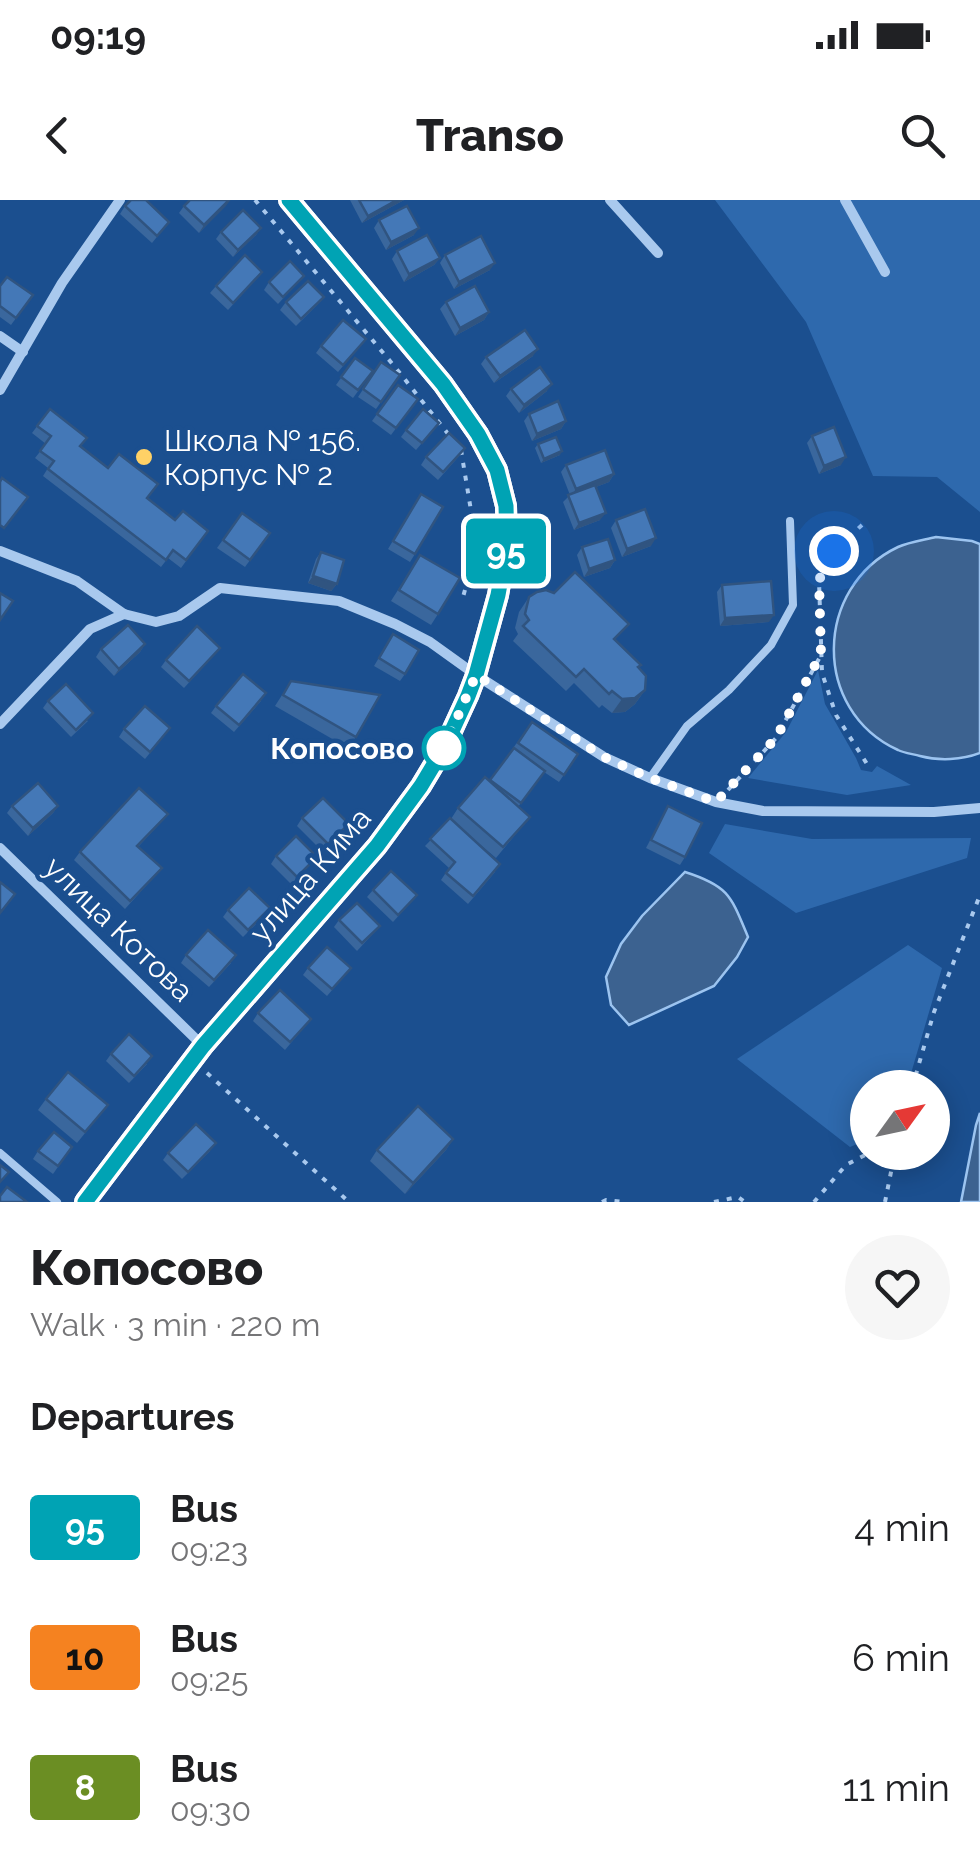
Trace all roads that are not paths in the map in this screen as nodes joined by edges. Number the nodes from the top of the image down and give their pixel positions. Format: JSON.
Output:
{"nodes":[{"id":1,"x":120,"y":200,"type":"edge"},
{"id":2,"x":289,"y":200,"type":"edge"},
{"id":3,"x":610,"y":200,"type":"edge"},
{"id":4,"x":845,"y":200,"type":"edge"},
{"id":5,"x":658,"y":253,"type":"dead end"},
{"id":6,"x":884,"y":272,"type":"dead end"},
{"id":7,"x":0,"y":336,"type":"edge"},
{"id":8,"x":23,"y":352,"type":"junction"},
{"id":9,"x":0,"y":390,"type":"edge"},
{"id":10,"x":790,"y":521,"type":"dead end"},
{"id":11,"x":0,"y":552,"type":"edge"},
{"id":12,"x":124,"y":614,"type":"junction"},
{"id":13,"x":476,"y":675,"type":"junction"},
{"id":14,"x":0,"y":724,"type":"edge"},
{"id":15,"x":650,"y":778,"type":"junction"},
{"id":16,"x":980,"y":808,"type":"edge"},
{"id":17,"x":0,"y":848,"type":"edge"},
{"id":18,"x":198,"y":1053,"type":"junction"},
{"id":19,"x":0,"y":1153,"type":"edge"},
{"id":20,"x":58,"y":1202,"type":"edge"},
{"id":21,"x":84,"y":1202,"type":"edge"}],
"edges":[{"from":1,"to":8,"type":"street"},
{"from":2,"to":13,"type":"main road","name":"улица Кима"},
{"from":3,"to":5,"type":"street"},
{"from":4,"to":6,"type":"street"},
{"from":7,"to":8,"type":"street"},
{"from":8,"to":9,"type":"street"},
{"from":10,"to":15,"type":"lane"},
{"from":11,"to":12,"type":"street"},
{"from":12,"to":13,"type":"street"},
{"from":12,"to":14,"type":"street"},
{"from":13,"to":15,"type":"street"},
{"from":13,"to":18,"type":"main road","name":"улица Кима"},
{"from":15,"to":16,"type":"street"},
{"from":17,"to":18,"type":"street","name":"улица Котова"},
{"from":18,"to":21,"type":"main road","name":"улица Кима"},
{"from":19,"to":20,"type":"lane"}]}
